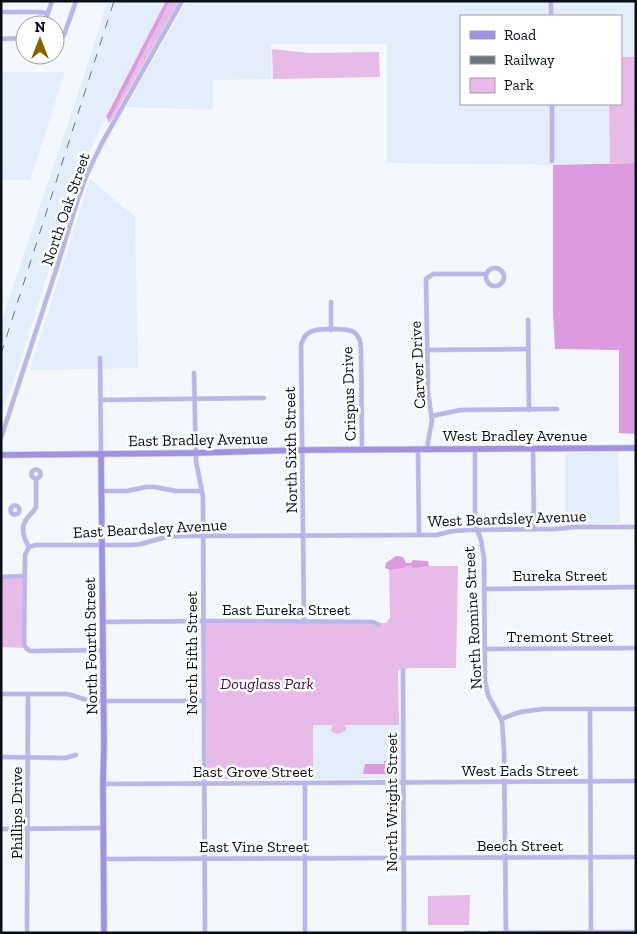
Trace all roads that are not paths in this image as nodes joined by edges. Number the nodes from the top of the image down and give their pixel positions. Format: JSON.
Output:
{"nodes":[{"id":1,"x":52,"y":1,"type":"edge"},
{"id":2,"x":76,"y":1,"type":"edge"},
{"id":3,"x":182,"y":1,"type":"edge"},
{"id":4,"x":551,"y":1,"type":"edge"},
{"id":5,"x":1,"y":12,"type":"edge"},
{"id":6,"x":48,"y":13,"type":"joint"},
{"id":7,"x":551,"y":15,"type":"edge"},
{"id":8,"x":65,"y":32,"type":"edge"},
{"id":9,"x":15,"y":38,"type":"edge"},
{"id":10,"x":1,"y":39,"type":"edge"},
{"id":11,"x":552,"y":105,"type":"edge"},
{"id":12,"x":552,"y":161,"type":"dead end"},
{"id":13,"x":486,"y":274,"type":"junction"},
{"id":14,"x":331,"y":302,"type":"dead end"},
{"id":15,"x":528,"y":320,"type":"dead end"},
{"id":16,"x":331,"y":330,"type":"junction"},
{"id":17,"x":528,"y":349,"type":"junction"},
{"id":18,"x":427,"y":350,"type":"junction"},
{"id":19,"x":100,"y":358,"type":"dead end"},
{"id":20,"x":194,"y":373,"type":"dead end"},
{"id":21,"x":264,"y":398,"type":"dead end"},
{"id":22,"x":195,"y":399,"type":"junction"},
{"id":23,"x":100,"y":400,"type":"junction"},
{"id":24,"x":557,"y":409,"type":"dead end"},
{"id":25,"x":529,"y":410,"type":"junction"},
{"id":26,"x":432,"y":416,"type":"junction"},
{"id":27,"x":1,"y":438,"type":"edge"},
{"id":28,"x":636,"y":448,"type":"edge"},
{"id":29,"x":427,"y":449,"type":"junction"},
{"id":30,"x":475,"y":449,"type":"junction"},
{"id":31,"x":533,"y":449,"type":"junction"},
{"id":32,"x":303,"y":450,"type":"junction"},
{"id":33,"x":362,"y":450,"type":"junction"},
{"id":34,"x":395,"y":450,"type":"joint"},
{"id":35,"x":418,"y":450,"type":"junction"},
{"id":36,"x":196,"y":453,"type":"junction"},
{"id":37,"x":101,"y":454,"type":"junction"},
{"id":38,"x":1,"y":455,"type":"edge"},
{"id":39,"x":36,"y":479,"type":"dead end"},
{"id":40,"x":102,"y":491,"type":"junction"},
{"id":41,"x":202,"y":491,"type":"junction"},
{"id":42,"x":18,"y":513,"type":"dead end"},
{"id":43,"x":26,"y":520,"type":"junction"},
{"id":44,"x":636,"y":527,"type":"edge"},
{"id":45,"x":534,"y":529,"type":"junction"},
{"id":46,"x":478,"y":530,"type":"junction"},
{"id":47,"x":419,"y":534,"type":"junction"},
{"id":48,"x":379,"y":535,"type":"joint"},
{"id":49,"x":203,"y":536,"type":"junction"},
{"id":50,"x":304,"y":536,"type":"junction"},
{"id":51,"x":102,"y":545,"type":"junction"},
{"id":52,"x":29,"y":547,"type":"junction"},
{"id":53,"x":25,"y":576,"type":"junction"},
{"id":54,"x":1,"y":577,"type":"edge"},
{"id":55,"x":636,"y":587,"type":"edge"},
{"id":56,"x":485,"y":589,"type":"junction"},
{"id":57,"x":204,"y":621,"type":"junction"},
{"id":58,"x":304,"y":621,"type":"junction"},
{"id":59,"x":103,"y":622,"type":"junction"},
{"id":60,"x":379,"y":625,"type":"dead end"},
{"id":61,"x":636,"y":648,"type":"edge"},
{"id":62,"x":485,"y":649,"type":"junction"},
{"id":63,"x":103,"y":650,"type":"junction"},
{"id":64,"x":403,"y":670,"type":"dead end"},
{"id":65,"x":1,"y":694,"type":"edge"},
{"id":66,"x":28,"y":694,"type":"junction"},
{"id":67,"x":204,"y":700,"type":"junction"},
{"id":68,"x":104,"y":701,"type":"junction"},
{"id":69,"x":590,"y":709,"type":"junction"},
{"id":70,"x":636,"y":709,"type":"edge"},
{"id":71,"x":501,"y":719,"type":"junction"},
{"id":72,"x":76,"y":755,"type":"dead end"},
{"id":73,"x":1,"y":757,"type":"edge"},
{"id":74,"x":28,"y":758,"type":"junction"},
{"id":75,"x":636,"y":781,"type":"edge"},
{"id":76,"x":404,"y":782,"type":"junction"},
{"id":77,"x":504,"y":782,"type":"junction"},
{"id":78,"x":590,"y":782,"type":"junction"},
{"id":79,"x":205,"y":783,"type":"junction"},
{"id":80,"x":305,"y":783,"type":"junction"},
{"id":81,"x":103,"y":784,"type":"junction"},
{"id":82,"x":28,"y":828,"type":"junction"},
{"id":83,"x":103,"y":828,"type":"junction"},
{"id":84,"x":1,"y":829,"type":"edge"},
{"id":85,"x":404,"y":857,"type":"junction"},
{"id":86,"x":505,"y":857,"type":"junction"},
{"id":87,"x":590,"y":857,"type":"junction"},
{"id":88,"x":636,"y":857,"type":"edge"},
{"id":89,"x":305,"y":858,"type":"junction"},
{"id":90,"x":104,"y":859,"type":"junction"},
{"id":91,"x":205,"y":859,"type":"junction"},
{"id":92,"x":591,"y":932,"type":"edge"},
{"id":93,"x":636,"y":932,"type":"edge"},
{"id":94,"x":27,"y":933,"type":"edge"},
{"id":95,"x":104,"y":933,"type":"edge"},
{"id":96,"x":204,"y":933,"type":"edge"},
{"id":97,"x":305,"y":933,"type":"edge"},
{"id":98,"x":404,"y":933,"type":"edge"},
{"id":99,"x":465,"y":933,"type":"edge"},
{"id":100,"x":478,"y":933,"type":"edge"},
{"id":101,"x":489,"y":933,"type":"edge"},
{"id":102,"x":506,"y":933,"type":"edge"}],
"edges":[{"from":1,"to":6,"type":"street"},
{"from":2,"to":8,"type":"street"},
{"from":3,"to":27,"type":"street","name":"North Oak Street"},
{"from":4,"to":7,"type":"street"},
{"from":5,"to":6,"type":"street"},
{"from":9,"to":10,"type":"street"},
{"from":11,"to":12,"type":"street"},
{"from":13,"to":13,"type":"street"},
{"from":13,"to":18,"type":"street","name":"Carver Drive"},
{"from":14,"to":16,"type":"street"},
{"from":15,"to":17,"type":"street"},
{"from":16,"to":32,"type":"street","name":"North Sixth Street"},
{"from":16,"to":33,"type":"street","name":"Crispus Drive"},
{"from":17,"to":18,"type":"street"},
{"from":17,"to":25,"type":"street"},
{"from":18,"to":26,"type":"street","name":"Carver Drive"},
{"from":19,"to":23,"type":"street","name":"North Fourth Street"},
{"from":20,"to":22,"type":"street","name":"North Fifth Street"},
{"from":21,"to":22,"type":"street"},
{"from":22,"to":23,"type":"street"},
{"from":22,"to":36,"type":"street","name":"North Fifth Street"},
{"from":23,"to":37,"type":"street","name":"North Fourth Street"},
{"from":24,"to":25,"type":"street"},
{"from":25,"to":26,"type":"street"},
{"from":26,"to":29,"type":"street","name":"Carver Drive"},
{"from":28,"to":31,"type":"main road","name":"West Bradley Avenue"},
{"from":29,"to":30,"type":"main road","name":"West Bradley Avenue"},
{"from":29,"to":35,"type":"main road","name":"West Bradley Avenue"},
{"from":30,"to":31,"type":"main road","name":"West Bradley Avenue"},
{"from":30,"to":46,"type":"street","name":"North Romine Street"},
{"from":31,"to":45,"type":"street"},
{"from":32,"to":33,"type":"main road","name":"East Bradley Avenue"},
{"from":32,"to":36,"type":"main road","name":"East Bradley Avenue"},
{"from":32,"to":50,"type":"street","name":"North Sixth Street"},
{"from":33,"to":34,"type":"main road","name":"East Bradley Avenue"},
{"from":34,"to":35,"type":"main road","name":"West Bradley Avenue"},
{"from":35,"to":47,"type":"street"},
{"from":36,"to":37,"type":"main road","name":"East Bradley Avenue"},
{"from":36,"to":41,"type":"street","name":"North Fifth Street"},
{"from":37,"to":38,"type":"main road","name":"East Bradley Avenue"},
{"from":37,"to":40,"type":"main road","name":"North Fourth Street"},
{"from":39,"to":43,"type":"street"},
{"from":40,"to":41,"type":"street"},
{"from":40,"to":51,"type":"main road","name":"North Fourth Street"},
{"from":41,"to":49,"type":"street","name":"North Fifth Street"},
{"from":42,"to":43,"type":"street"},
{"from":43,"to":52,"type":"street"},
{"from":44,"to":45,"type":"street","name":"West Beardsley Avenue"},
{"from":45,"to":46,"type":"street","name":"West Beardsley Avenue"},
{"from":46,"to":47,"type":"street","name":"West Beardsley Avenue"},
{"from":46,"to":56,"type":"street","name":"North Romine Street"},
{"from":47,"to":48,"type":"street","name":"West Beardsley Avenue"},
{"from":48,"to":50,"type":"street","name":"East Beardsley Avenue"},
{"from":49,"to":50,"type":"street","name":"East Beardsley Avenue"},
{"from":49,"to":51,"type":"street","name":"East Beardsley Avenue"},
{"from":49,"to":57,"type":"street","name":"North Fifth Street"},
{"from":50,"to":58,"type":"street","name":"North Sixth Street"},
{"from":51,"to":52,"type":"street","name":"East Beardsley Avenue"},
{"from":51,"to":59,"type":"main road","name":"North Fourth Street"},
{"from":52,"to":53,"type":"street"},
{"from":53,"to":54,"type":"street"},
{"from":53,"to":63,"type":"street"},
{"from":55,"to":56,"type":"street","name":"Eureka Street"},
{"from":56,"to":62,"type":"street","name":"North Romine Street"},
{"from":57,"to":58,"type":"street","name":"East Eureka Street"},
{"from":57,"to":59,"type":"street","name":"East Eureka Street"},
{"from":57,"to":67,"type":"street","name":"North Fifth Street"},
{"from":58,"to":60,"type":"street","name":"East Eureka Street"},
{"from":59,"to":63,"type":"main road","name":"North Fourth Street"},
{"from":61,"to":62,"type":"street","name":"Tremont Street"},
{"from":62,"to":71,"type":"street","name":"North Romine Street"},
{"from":63,"to":68,"type":"main road","name":"North Fourth Street"},
{"from":64,"to":76,"type":"street","name":"North Wright Street"},
{"from":65,"to":66,"type":"street"},
{"from":66,"to":68,"type":"street"},
{"from":66,"to":74,"type":"street","name":"Phillips Drive"},
{"from":67,"to":68,"type":"street"},
{"from":67,"to":79,"type":"street","name":"North Fifth Street"},
{"from":68,"to":81,"type":"main road","name":"North Fourth Street"},
{"from":69,"to":70,"type":"street"},
{"from":69,"to":71,"type":"street"},
{"from":69,"to":78,"type":"street"},
{"from":71,"to":77,"type":"street","name":"North Romine Street"},
{"from":72,"to":74,"type":"street"},
{"from":73,"to":74,"type":"street"},
{"from":74,"to":82,"type":"street","name":"Phillips Drive"},
{"from":75,"to":78,"type":"street","name":"West Eads Street"},
{"from":76,"to":77,"type":"street","name":"West Eads Street"},
{"from":76,"to":80,"type":"street","name":"East Grove Street"},
{"from":76,"to":85,"type":"street","name":"North Wright Street"},
{"from":77,"to":78,"type":"street","name":"West Eads Street"},
{"from":77,"to":86,"type":"street","name":"North Romine Street"},
{"from":78,"to":87,"type":"street"},
{"from":79,"to":80,"type":"street","name":"East Grove Street"},
{"from":79,"to":81,"type":"street","name":"East Grove Street"},
{"from":79,"to":91,"type":"street","name":"North Fifth Street"},
{"from":80,"to":89,"type":"street"},
{"from":81,"to":83,"type":"main road","name":"North Fourth Street"},
{"from":82,"to":83,"type":"street"},
{"from":82,"to":84,"type":"street"},
{"from":82,"to":94,"type":"street","name":"Phillips Drive"},
{"from":83,"to":90,"type":"main road","name":"North Fourth Street"},
{"from":85,"to":86,"type":"street","name":"Beech Street"},
{"from":85,"to":89,"type":"street","name":"East Vine Street"},
{"from":85,"to":98,"type":"street","name":"North Wright Street"},
{"from":86,"to":87,"type":"street","name":"Beech Street"},
{"from":86,"to":102,"type":"street","name":"North Romine Street"},
{"from":87,"to":88,"type":"street","name":"Beech Street"},
{"from":87,"to":92,"type":"street"},
{"from":89,"to":91,"type":"street","name":"East Vine Street"},
{"from":89,"to":97,"type":"street"},
{"from":90,"to":91,"type":"street","name":"East Vine Street"},
{"from":90,"to":95,"type":"main road","name":"North Fourth Street"},
{"from":91,"to":96,"type":"street","name":"North Fifth Street"},
{"from":92,"to":93,"type":"street"},
{"from":92,"to":102,"type":"street"},
{"from":99,"to":100,"type":"street"},
{"from":101,"to":102,"type":"street"}]}
